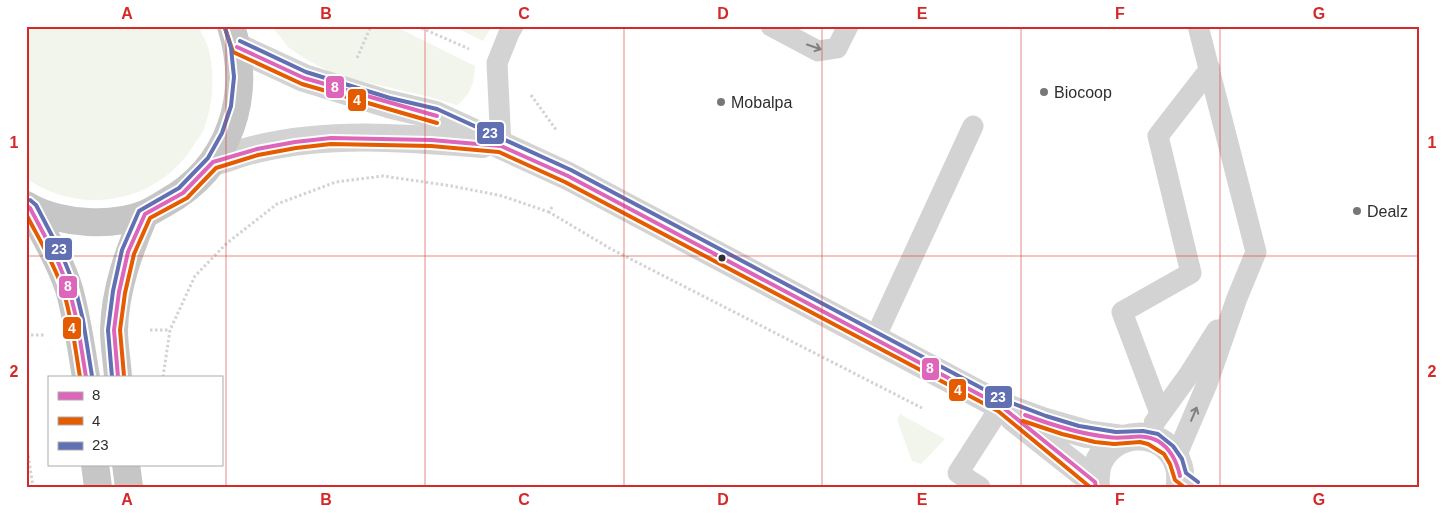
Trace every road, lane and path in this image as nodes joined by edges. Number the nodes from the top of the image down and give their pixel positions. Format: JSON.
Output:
{"nodes":[{"id":1,"x":513,"y":26,"type":"edge"},
{"id":2,"x":771,"y":26,"type":"edge"},
{"id":3,"x":848,"y":26,"type":"edge"},
{"id":4,"x":1198,"y":26,"type":"edge"},
{"id":5,"x":234,"y":36,"type":"edge"},
{"id":6,"x":1210,"y":69,"type":"junction"},
{"id":7,"x":973,"y":126,"type":"dead end"},
{"id":8,"x":501,"y":146,"type":"junction"},
{"id":9,"x":213,"y":162,"type":"junction"},
{"id":10,"x":28,"y":207,"type":"edge"},
{"id":11,"x":549,"y":212,"type":"dead end"},
{"id":12,"x":145,"y":214,"type":"junction"},
{"id":13,"x":1237,"y":298,"type":"junction"},
{"id":14,"x":875,"y":338,"type":"junction"},
{"id":15,"x":86,"y":376,"type":"edge"},
{"id":16,"x":118,"y":376,"type":"edge"},
{"id":17,"x":163,"y":376,"type":"edge"},
{"id":18,"x":1001,"y":406,"type":"junction"},
{"id":19,"x":1160,"y":413,"type":"junction"},
{"id":20,"x":1134,"y":437,"type":"junction"},
{"id":21,"x":26,"y":441,"type":"edge"},
{"id":22,"x":95,"y":466,"type":"edge"},
{"id":23,"x":126,"y":466,"type":"edge"},
{"id":24,"x":1182,"y":477,"type":"edge"},
{"id":25,"x":957,"y":480,"type":"edge"},
{"id":26,"x":1096,"y":485,"type":"edge"},
{"id":27,"x":33,"y":487,"type":"edge"},
{"id":28,"x":98,"y":487,"type":"edge"},
{"id":29,"x":128,"y":487,"type":"edge"},
{"id":30,"x":980,"y":487,"type":"edge"}],
"edges":[{"from":1,"to":8,"type":"lane"},
{"from":2,"to":3,"type":"lane","one_way":true},
{"from":4,"to":6,"type":"lane"},
{"from":5,"to":8,"type":"street"},
{"from":5,"to":9,"type":"main road"},
{"from":6,"to":13,"type":"lane"},
{"from":6,"to":19,"type":"lane"},
{"from":7,"to":14,"type":"lane"},
{"from":8,"to":9,"type":"street"},
{"from":8,"to":14,"type":"street"},
{"from":9,"to":12,"type":"main road"},
{"from":10,"to":12,"type":"main road"},
{"from":10,"to":15,"type":"main road"},
{"from":11,"to":17,"type":"path"},
{"from":12,"to":16,"type":"main road"},
{"from":13,"to":19,"type":"lane"},
{"from":24,"to":13,"type":"lane","one_way":true},
{"from":14,"to":18,"type":"street"},
{"from":18,"to":20,"type":"street"},
{"from":18,"to":25,"type":"lane"},
{"from":18,"to":26,"type":"street"},
{"from":19,"to":20,"type":"lane"},
{"from":20,"to":24,"type":"street"},
{"from":20,"to":26,"type":"street"},
{"from":21,"to":27,"type":"path"},
{"from":22,"to":28,"type":"main road"},
{"from":23,"to":29,"type":"main road"},
{"from":25,"to":30,"type":"lane"}]}
